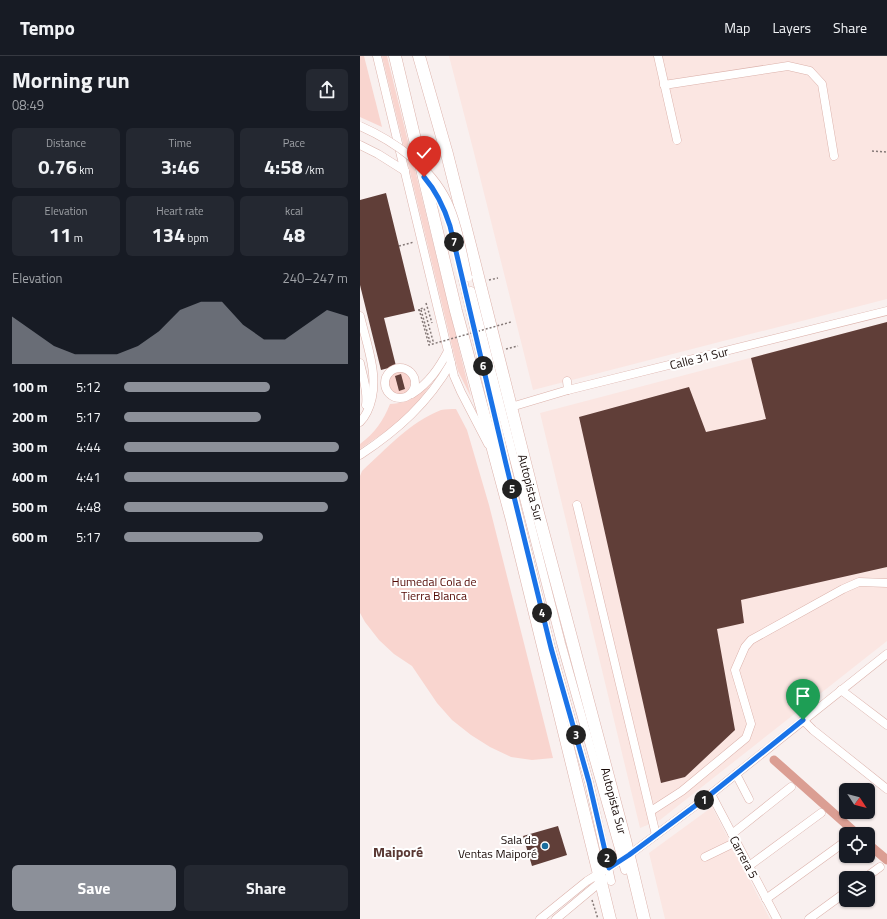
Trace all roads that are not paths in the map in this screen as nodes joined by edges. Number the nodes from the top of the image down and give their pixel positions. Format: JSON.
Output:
{"nodes":[{"id":1,"x":377,"y":56,"type":"edge"},
{"id":2,"x":394,"y":56,"type":"edge"},
{"id":3,"x":419,"y":56,"type":"edge"},
{"id":4,"x":658,"y":56,"type":"edge"},
{"id":5,"x":664,"y":85,"type":"junction"},
{"id":6,"x":360,"y":126,"type":"edge"},
{"id":7,"x":360,"y":131,"type":"edge"},
{"id":8,"x":677,"y":140,"type":"dead end"},
{"id":9,"x":360,"y":145,"type":"edge"},
{"id":10,"x":834,"y":156,"type":"dead end"},
{"id":11,"x":405,"y":171,"type":"junction"},
{"id":12,"x":465,"y":279,"type":"junction"},
{"id":13,"x":887,"y":311,"type":"edge"},
{"id":14,"x":360,"y":316,"type":"edge"},
{"id":15,"x":448,"y":350,"type":"junction"},
{"id":16,"x":360,"y":363,"type":"edge"},
{"id":17,"x":451,"y":363,"type":"junction"},
{"id":18,"x":408,"y":396,"type":"dead end"},
{"id":19,"x":511,"y":407,"type":"junction"},
{"id":20,"x":360,"y":416,"type":"edge"},
{"id":21,"x":360,"y":422,"type":"edge"},
{"id":22,"x":360,"y":455,"type":"edge"},
{"id":23,"x":496,"y":458,"type":"junction"},
{"id":24,"x":577,"y":505,"type":"dead end"},
{"id":25,"x":887,"y":582,"type":"edge"},
{"id":26,"x":885,"y":657,"type":"edge"},
{"id":27,"x":841,"y":690,"type":"junction"},
{"id":28,"x":803,"y":720,"type":"junction"},
{"id":29,"x":887,"y":725,"type":"edge"},
{"id":30,"x":736,"y":774,"type":"junction"},
{"id":31,"x":791,"y":787,"type":"dead end"},
{"id":32,"x":887,"y":789,"type":"edge"},
{"id":33,"x":711,"y":794,"type":"junction"},
{"id":34,"x":749,"y":799,"type":"dead end"},
{"id":35,"x":651,"y":811,"type":"junction"},
{"id":36,"x":821,"y":813,"type":"dead end"},
{"id":37,"x":732,"y":834,"type":"junction"},
{"id":38,"x":656,"y":835,"type":"junction"},
{"id":39,"x":736,"y":842,"type":"junction"},
{"id":40,"x":839,"y":846,"type":"edge"},
{"id":41,"x":705,"y":857,"type":"dead end"},
{"id":42,"x":625,"y":862,"type":"junction"},
{"id":43,"x":749,"y":866,"type":"junction"},
{"id":44,"x":880,"y":867,"type":"dead end"},
{"id":45,"x":875,"y":871,"type":"edge"},
{"id":46,"x":606,"y":876,"type":"junction"},
{"id":47,"x":839,"y":897,"type":"edge"},
{"id":48,"x":766,"y":900,"type":"junction"},
{"id":49,"x":540,"y":919,"type":"edge"},
{"id":50,"x":556,"y":919,"type":"edge"},
{"id":51,"x":610,"y":919,"type":"edge"},
{"id":52,"x":644,"y":919,"type":"edge"},
{"id":53,"x":776,"y":919,"type":"edge"},
{"id":54,"x":809,"y":919,"type":"edge"}],
"edges":[{"from":1,"to":11,"type":"street"},
{"from":2,"to":23,"type":"highway"},
{"from":3,"to":19,"type":"highway","name":"Autopista Sur"},
{"from":4,"to":5,"type":"street"},
{"from":5,"to":8,"type":"street"},
{"from":5,"to":10,"type":"street"},
{"from":6,"to":12,"type":"street","bridge":true},
{"from":7,"to":12,"type":"street"},
{"from":9,"to":11,"type":"street"},
{"from":11,"to":15,"type":"street"},
{"from":12,"to":42,"type":"street"},
{"from":12,"to":46,"type":"street"},
{"from":13,"to":19,"type":"street","name":"Calle 31 Sur"},
{"from":14,"to":21,"type":"street"},
{"from":15,"to":17,"type":"street"},
{"from":15,"to":18,"type":"street"},
{"from":16,"to":20,"type":"street"},
{"from":17,"to":22,"type":"street"},
{"from":17,"to":23,"type":"street"},
{"from":19,"to":42,"type":"highway","name":"Autopista Sur"},
{"from":23,"to":46,"type":"highway"},
{"from":24,"to":35,"type":"street"},
{"from":25,"to":35,"type":"street"},
{"from":26,"to":27,"type":"street"},
{"from":27,"to":28,"type":"street"},
{"from":27,"to":29,"type":"street"},
{"from":28,"to":30,"type":"street"},
{"from":28,"to":32,"type":"street"},
{"from":30,"to":33,"type":"street"},
{"from":30,"to":34,"type":"street"},
{"from":31,"to":37,"type":"street"},
{"from":33,"to":37,"type":"street","name":"Carrera 5"},
{"from":33,"to":38,"type":"street"},
{"from":35,"to":38,"type":"street"},
{"from":36,"to":43,"type":"street"},
{"from":37,"to":39,"type":"street","name":"Carrera 5"},
{"from":38,"to":42,"type":"street"},
{"from":39,"to":41,"type":"street"},
{"from":39,"to":43,"type":"street","name":"Carrera 5"},
{"from":40,"to":48,"type":"street"},
{"from":42,"to":46,"type":"street"},
{"from":42,"to":52,"type":"highway","name":"Autopista Sur"},
{"from":43,"to":48,"type":"street","name":"Carrera 5"},
{"from":44,"to":45,"type":"street"},
{"from":46,"to":49,"type":"street"},
{"from":46,"to":50,"type":"street"},
{"from":46,"to":51,"type":"highway"},
{"from":47,"to":54,"type":"street"},
{"from":48,"to":53,"type":"street","name":"Carrera 5"}]}
